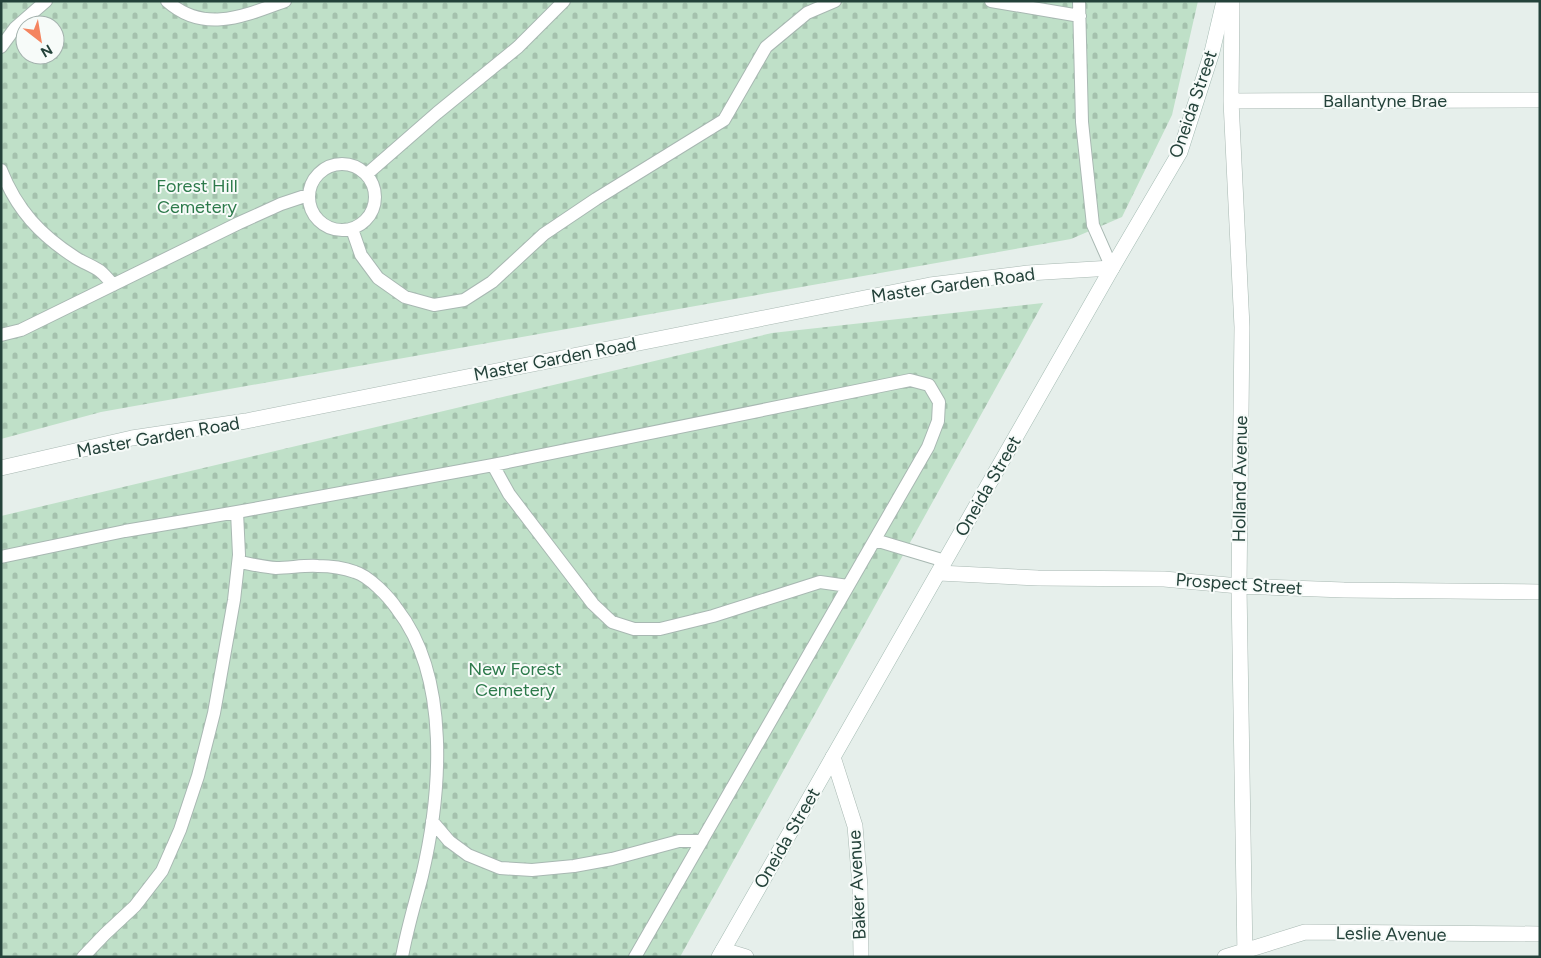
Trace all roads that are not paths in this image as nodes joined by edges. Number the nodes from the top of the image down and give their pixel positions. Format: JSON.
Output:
{"nodes":[{"id":1,"x":46,"y":1,"type":"edge"},
{"id":2,"x":167,"y":1,"type":"edge"},
{"id":3,"x":285,"y":1,"type":"edge"},
{"id":4,"x":564,"y":1,"type":"edge"},
{"id":5,"x":835,"y":1,"type":"edge"},
{"id":6,"x":991,"y":1,"type":"edge"},
{"id":7,"x":1079,"y":1,"type":"edge"},
{"id":8,"x":1224,"y":1,"type":"edge"},
{"id":9,"x":1232,"y":1,"type":"edge"},
{"id":10,"x":1080,"y":16,"type":"junction"},
{"id":11,"x":1,"y":47,"type":"edge"},
{"id":12,"x":1540,"y":100,"type":"edge"},
{"id":13,"x":1231,"y":101,"type":"junction"},
{"id":14,"x":1,"y":170,"type":"edge"},
{"id":15,"x":367,"y":174,"type":"junction"},
{"id":16,"x":308,"y":195,"type":"junction"},
{"id":17,"x":352,"y":229,"type":"junction"},
{"id":18,"x":1112,"y":268,"type":"junction"},
{"id":19,"x":113,"y":285,"type":"junction"},
{"id":20,"x":1,"y":335,"type":"edge"},
{"id":21,"x":493,"y":465,"type":"junction"},
{"id":22,"x":1,"y":468,"type":"edge"},
{"id":23,"x":237,"y":512,"type":"junction"},
{"id":24,"x":875,"y":540,"type":"junction"},
{"id":25,"x":1,"y":557,"type":"edge"},
{"id":26,"x":238,"y":562,"type":"junction"},
{"id":27,"x":942,"y":567,"type":"junction"},
{"id":28,"x":848,"y":586,"type":"junction"},
{"id":29,"x":1239,"y":586,"type":"junction"},
{"id":30,"x":1540,"y":592,"type":"edge"},
{"id":31,"x":833,"y":757,"type":"junction"},
{"id":32,"x":432,"y":821,"type":"junction"},
{"id":33,"x":702,"y":841,"type":"junction"},
{"id":34,"x":1540,"y":934,"type":"edge"},
{"id":35,"x":721,"y":953,"type":"edge"},
{"id":36,"x":1245,"y":954,"type":"edge"},
{"id":37,"x":83,"y":957,"type":"edge"},
{"id":38,"x":402,"y":957,"type":"edge"},
{"id":39,"x":635,"y":957,"type":"edge"},
{"id":40,"x":746,"y":957,"type":"edge"},
{"id":41,"x":860,"y":957,"type":"edge"},
{"id":42,"x":1224,"y":957,"type":"edge"}],
"edges":[{"from":1,"to":11,"type":"lane"},
{"from":2,"to":3,"type":"lane"},
{"from":4,"to":15,"type":"lane"},
{"from":5,"to":17,"type":"lane"},
{"from":6,"to":10,"type":"lane"},
{"from":7,"to":10,"type":"lane"},
{"from":8,"to":18,"type":"street","name":"Oneida Street"},
{"from":9,"to":13,"type":"street","name":"Holland Avenue"},
{"from":10,"to":18,"type":"lane"},
{"from":12,"to":13,"type":"street","name":"Ballantyne Brae"},
{"from":13,"to":29,"type":"street","name":"Holland Avenue"},
{"from":14,"to":19,"type":"lane"},
{"from":15,"to":16,"type":"lane"},
{"from":15,"to":17,"type":"lane"},
{"from":16,"to":17,"type":"lane"},
{"from":16,"to":19,"type":"lane"},
{"from":18,"to":22,"type":"street","name":"Master Garden Road"},
{"from":18,"to":27,"type":"street","name":"Oneida Street"},
{"from":19,"to":20,"type":"lane"},
{"from":21,"to":23,"type":"lane"},
{"from":21,"to":24,"type":"lane"},
{"from":21,"to":28,"type":"lane"},
{"from":23,"to":25,"type":"lane"},
{"from":23,"to":26,"type":"lane"},
{"from":24,"to":27,"type":"lane"},
{"from":24,"to":28,"type":"lane"},
{"from":26,"to":32,"type":"lane"},
{"from":26,"to":37,"type":"lane"},
{"from":27,"to":29,"type":"street","name":"Prospect Street"},
{"from":27,"to":31,"type":"street","name":"Oneida Street"},
{"from":28,"to":33,"type":"lane"},
{"from":29,"to":30,"type":"street","name":"Prospect Street"},
{"from":29,"to":36,"type":"street","name":"Holland Avenue"},
{"from":31,"to":35,"type":"street","name":"Oneida Street"},
{"from":31,"to":41,"type":"street","name":"Baker Avenue"},
{"from":32,"to":33,"type":"lane"},
{"from":32,"to":38,"type":"lane"},
{"from":33,"to":39,"type":"lane"},
{"from":34,"to":36,"type":"street","name":"Leslie Avenue"},
{"from":35,"to":40,"type":"street"},
{"from":36,"to":42,"type":"street","name":"Leslie Avenue"}]}
